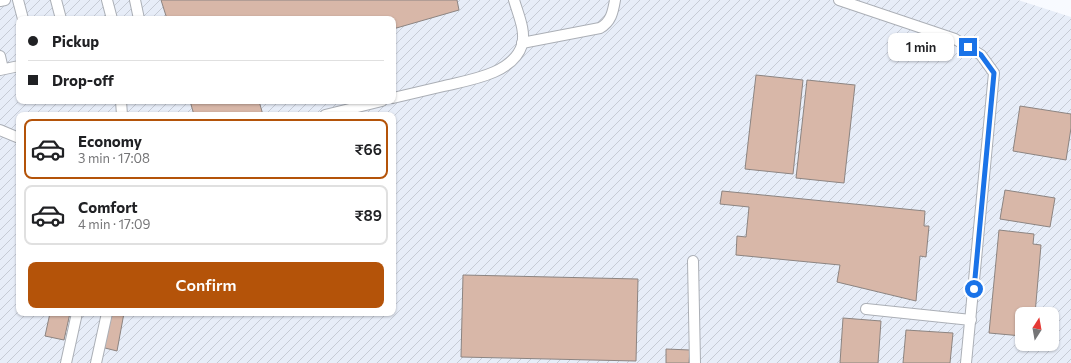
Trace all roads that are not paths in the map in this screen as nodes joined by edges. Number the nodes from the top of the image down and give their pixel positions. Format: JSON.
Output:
{"nodes":[{"id":1,"x":5,"y":0,"type":"edge"},
{"id":2,"x":18,"y":0,"type":"edge"},
{"id":3,"x":56,"y":0,"type":"edge"},
{"id":4,"x":107,"y":0,"type":"edge"},
{"id":5,"x":135,"y":0,"type":"edge"},
{"id":6,"x":514,"y":0,"type":"edge"},
{"id":7,"x":615,"y":0,"type":"edge"},
{"id":8,"x":839,"y":0,"type":"edge"},
{"id":9,"x":0,"y":1,"type":"edge"},
{"id":10,"x":23,"y":16,"type":"edge"},
{"id":11,"x":61,"y":16,"type":"edge"},
{"id":12,"x":111,"y":16,"type":"edge"},
{"id":13,"x":138,"y":16,"type":"edge"},
{"id":14,"x":522,"y":43,"type":"junction"},
{"id":15,"x":0,"y":56,"type":"edge"},
{"id":16,"x":16,"y":66,"type":"edge"},
{"id":17,"x":1,"y":69,"type":"edge"},
{"id":18,"x":396,"y":97,"type":"edge"},
{"id":19,"x":370,"y":104,"type":"edge"},
{"id":20,"x":337,"y":112,"type":"edge"},
{"id":21,"x":0,"y":130,"type":"edge"},
{"id":22,"x":16,"y":137,"type":"edge"},
{"id":23,"x":693,"y":261,"type":"dead end"},
{"id":24,"x":866,"y":309,"type":"dead end"},
{"id":25,"x":76,"y":316,"type":"edge"},
{"id":26,"x":106,"y":316,"type":"edge"},
{"id":27,"x":970,"y":320,"type":"junction"},
{"id":28,"x":66,"y":363,"type":"edge"},
{"id":29,"x":96,"y":363,"type":"edge"},
{"id":30,"x":695,"y":363,"type":"edge"},
{"id":31,"x":966,"y":363,"type":"edge"}],
"edges":[{"from":1,"to":9,"type":"lane"},
{"from":2,"to":10,"type":"lane"},
{"from":3,"to":11,"type":"lane"},
{"from":4,"to":12,"type":"lane"},
{"from":5,"to":13,"type":"lane"},
{"from":6,"to":14,"type":"lane"},
{"from":7,"to":14,"type":"lane"},
{"from":8,"to":27,"type":"lane"},
{"from":14,"to":18,"type":"lane"},
{"from":15,"to":17,"type":"lane"},
{"from":16,"to":17,"type":"lane"},
{"from":19,"to":20,"type":"lane"},
{"from":21,"to":22,"type":"lane"},
{"from":23,"to":30,"type":"lane"},
{"from":24,"to":27,"type":"lane"},
{"from":25,"to":28,"type":"lane"},
{"from":26,"to":29,"type":"lane"},
{"from":27,"to":31,"type":"lane"}]}
